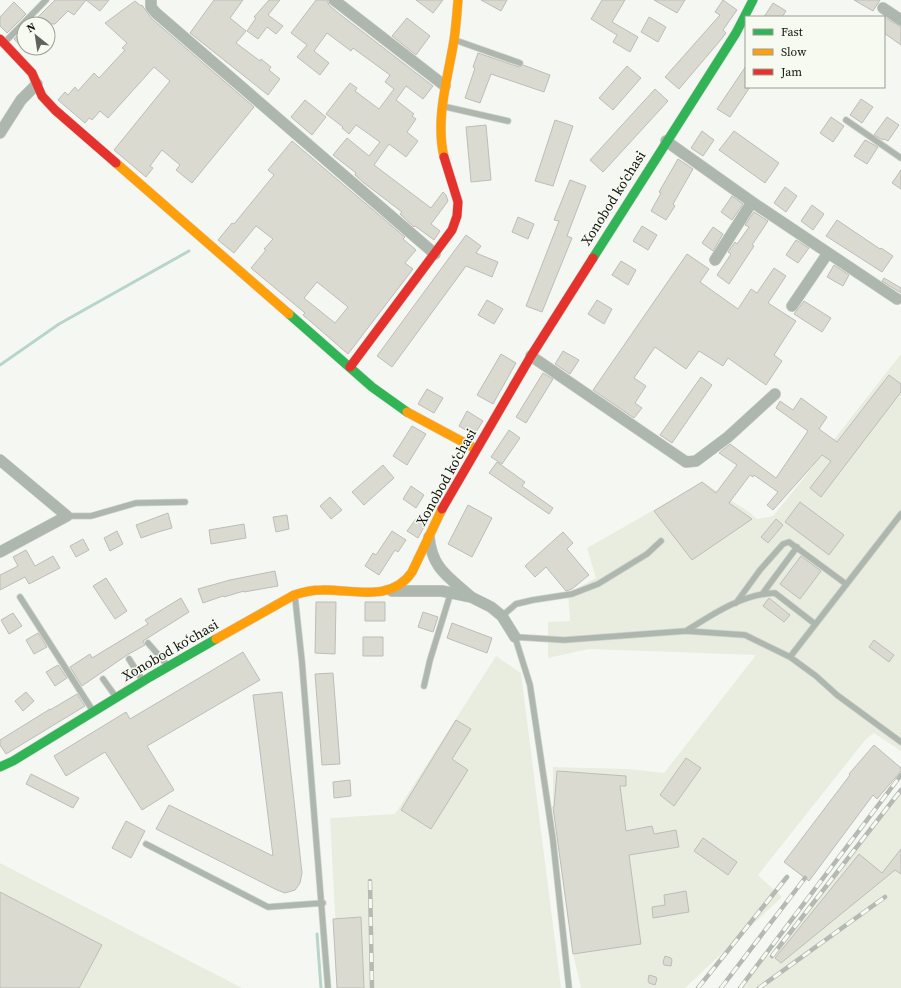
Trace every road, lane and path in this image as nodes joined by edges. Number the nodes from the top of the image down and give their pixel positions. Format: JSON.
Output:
{"nodes":[{"id":1,"x":46,"y":0,"type":"edge"},
{"id":2,"x":150,"y":0,"type":"edge"},
{"id":3,"x":334,"y":0,"type":"edge"},
{"id":4,"x":458,"y":0,"type":"edge"},
{"id":5,"x":753,"y":0,"type":"edge"},
{"id":6,"x":883,"y":8,"type":"dead end"},
{"id":7,"x":901,"y":20,"type":"edge"},
{"id":8,"x":454,"y":39,"type":"junction"},
{"id":9,"x":2,"y":41,"type":"edge"},
{"id":10,"x":520,"y":63,"type":"dead end"},
{"id":11,"x":37,"y":84,"type":"junction"},
{"id":12,"x":446,"y":86,"type":"junction"},
{"id":13,"x":442,"y":106,"type":"junction"},
{"id":14,"x":846,"y":120,"type":"dead end"},
{"id":15,"x":508,"y":121,"type":"dead end"},
{"id":16,"x":0,"y":133,"type":"edge"},
{"id":17,"x":666,"y":141,"type":"junction"},
{"id":18,"x":901,"y":158,"type":"edge"},
{"id":19,"x":752,"y":202,"type":"junction"},
{"id":20,"x":828,"y":253,"type":"junction"},
{"id":21,"x":435,"y":254,"type":"junction"},
{"id":22,"x":715,"y":260,"type":"dead end"},
{"id":23,"x":897,"y":300,"type":"dead end"},
{"id":24,"x":792,"y":306,"type":"dead end"},
{"id":25,"x":531,"y":356,"type":"junction"},
{"id":26,"x":350,"y":367,"type":"junction"},
{"id":27,"x":775,"y":394,"type":"dead end"},
{"id":28,"x":476,"y":449,"type":"junction"},
{"id":29,"x":0,"y":460,"type":"edge"},
{"id":30,"x":185,"y":502,"type":"dead end"},
{"id":31,"x":901,"y":514,"type":"edge"},
{"id":32,"x":67,"y":516,"type":"junction"},
{"id":33,"x":429,"y":537,"type":"junction"},
{"id":34,"x":661,"y":541,"type":"dead end"},
{"id":35,"x":797,"y":548,"type":"junction"},
{"id":36,"x":0,"y":552,"type":"edge"},
{"id":37,"x":846,"y":584,"type":"junction"},
{"id":38,"x":379,"y":591,"type":"junction"},
{"id":39,"x":451,"y":592,"type":"junction"},
{"id":40,"x":763,"y":593,"type":"junction"},
{"id":41,"x":294,"y":595,"type":"junction"},
{"id":42,"x":20,"y":596,"type":"dead end"},
{"id":43,"x":471,"y":597,"type":"junction"},
{"id":44,"x":736,"y":603,"type":"junction"},
{"id":45,"x":502,"y":616,"type":"junction"},
{"id":46,"x":816,"y":624,"type":"junction"},
{"id":47,"x":686,"y":631,"type":"junction"},
{"id":48,"x":515,"y":637,"type":"junction"},
{"id":49,"x":148,"y":643,"type":"dead end"},
{"id":50,"x":790,"y":657,"type":"junction"},
{"id":51,"x":129,"y":659,"type":"dead end"},
{"id":52,"x":168,"y":667,"type":"junction"},
{"id":53,"x":103,"y":679,"type":"dead end"},
{"id":54,"x":143,"y":681,"type":"junction"},
{"id":55,"x":424,"y":686,"type":"dead end"},
{"id":56,"x":116,"y":697,"type":"junction"},
{"id":57,"x":94,"y":711,"type":"junction"},
{"id":58,"x":901,"y":742,"type":"edge"},
{"id":59,"x":0,"y":767,"type":"edge"},
{"id":60,"x":146,"y":844,"type":"dead end"},
{"id":61,"x":323,"y":903,"type":"junction"},
{"id":62,"x":328,"y":988,"type":"edge"},
{"id":63,"x":569,"y":988,"type":"edge"}],
"edges":[{"from":1,"to":9,"type":"lane"},
{"from":2,"to":21,"type":"street"},
{"from":3,"to":12,"type":"street"},
{"from":4,"to":8,"type":"main road"},
{"from":5,"to":17,"type":"main road","name":"Xonobod koʻchasi"},
{"from":6,"to":7,"type":"street"},
{"from":8,"to":10,"type":"lane"},
{"from":8,"to":12,"type":"main road"},
{"from":9,"to":11,"type":"main road"},
{"from":11,"to":16,"type":"street"},
{"from":11,"to":26,"type":"main road"},
{"from":12,"to":13,"type":"main road"},
{"from":13,"to":15,"type":"lane"},
{"from":13,"to":21,"type":"main road"},
{"from":14,"to":18,"type":"lane"},
{"from":17,"to":19,"type":"street"},
{"from":17,"to":25,"type":"main road","name":"Xonobod koʻchasi"},
{"from":19,"to":20,"type":"street"},
{"from":19,"to":22,"type":"street"},
{"from":20,"to":23,"type":"street"},
{"from":20,"to":24,"type":"street"},
{"from":21,"to":26,"type":"main road"},
{"from":25,"to":27,"type":"street"},
{"from":25,"to":28,"type":"main road","name":"Xonobod koʻchasi"},
{"from":26,"to":28,"type":"main road"},
{"from":28,"to":33,"type":"main road","name":"Xonobod koʻchasi"},
{"from":29,"to":32,"type":"street"},
{"from":30,"to":32,"type":"lane"},
{"from":31,"to":37,"type":"lane"},
{"from":32,"to":36,"type":"street"},
{"from":33,"to":38,"type":"main road","name":"Xonobod koʻchasi"},
{"from":33,"to":43,"type":"street"},
{"from":34,"to":45,"type":"lane"},
{"from":35,"to":37,"type":"lane"},
{"from":35,"to":40,"type":"lane"},
{"from":35,"to":44,"type":"lane"},
{"from":37,"to":46,"type":"lane"},
{"from":38,"to":39,"type":"street"},
{"from":38,"to":41,"type":"main road","name":"Xonobod koʻchasi"},
{"from":39,"to":43,"type":"street"},
{"from":39,"to":55,"type":"lane"},
{"from":40,"to":44,"type":"lane"},
{"from":40,"to":46,"type":"lane"},
{"from":41,"to":52,"type":"main road","name":"Xonobod koʻchasi"},
{"from":41,"to":61,"type":"lane"},
{"from":42,"to":57,"type":"lane"},
{"from":43,"to":45,"type":"street"},
{"from":44,"to":47,"type":"lane"},
{"from":45,"to":48,"type":"street"},
{"from":46,"to":50,"type":"lane"},
{"from":47,"to":48,"type":"lane"},
{"from":47,"to":50,"type":"lane"},
{"from":48,"to":63,"type":"lane"},
{"from":49,"to":52,"type":"lane"},
{"from":50,"to":58,"type":"lane"},
{"from":51,"to":54,"type":"lane"},
{"from":52,"to":54,"type":"main road","name":"Xonobod koʻchasi"},
{"from":53,"to":56,"type":"lane"},
{"from":54,"to":56,"type":"main road","name":"Xonobod koʻchasi"},
{"from":56,"to":57,"type":"main road","name":"Xonobod koʻchasi"},
{"from":57,"to":59,"type":"main road","name":"Xonobod koʻchasi"},
{"from":60,"to":61,"type":"lane"},
{"from":61,"to":62,"type":"lane"}]}
